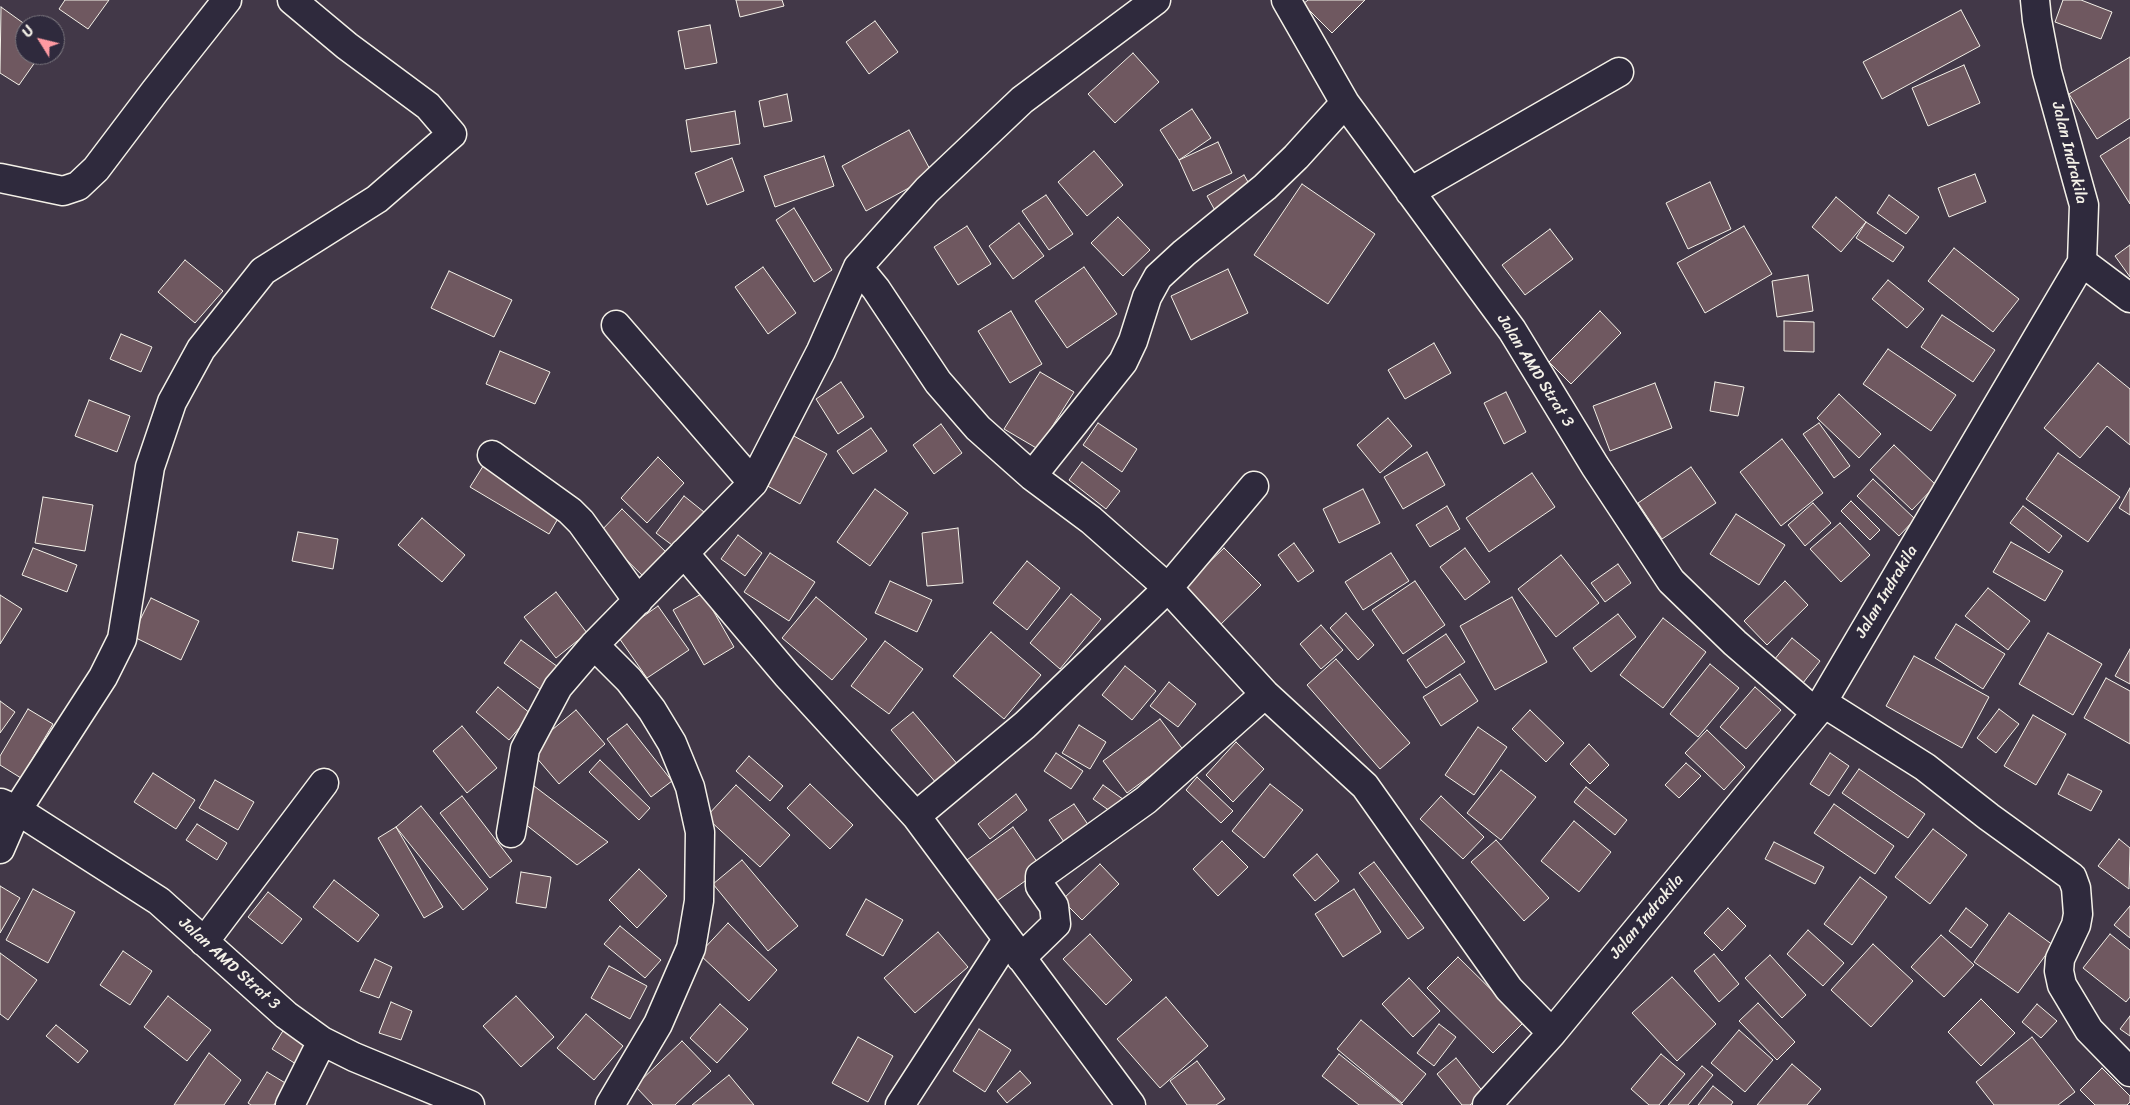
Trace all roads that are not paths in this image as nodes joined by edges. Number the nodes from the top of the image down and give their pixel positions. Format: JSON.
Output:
{"nodes":[{"id":1,"x":228,"y":0,"type":"edge"},
{"id":2,"x":292,"y":0,"type":"edge"},
{"id":3,"x":1156,"y":0,"type":"edge"},
{"id":4,"x":1286,"y":0,"type":"edge"},
{"id":5,"x":2035,"y":0,"type":"edge"},
{"id":6,"x":1619,"y":72,"type":"dead end"},
{"id":7,"x":1345,"y":102,"type":"junction"},
{"id":8,"x":0,"y":178,"type":"edge"},
{"id":9,"x":1410,"y":192,"type":"junction"},
{"id":10,"x":2082,"y":262,"type":"junction"},
{"id":11,"x":858,"y":267,"type":"junction"},
{"id":12,"x":2130,"y":298,"type":"edge"},
{"id":13,"x":616,"y":326,"type":"dead end"},
{"id":14,"x":492,"y":455,"type":"dead end"},
{"id":15,"x":1032,"y":476,"type":"junction"},
{"id":16,"x":753,"y":484,"type":"junction"},
{"id":17,"x":1254,"y":486,"type":"dead end"},
{"id":18,"x":684,"y":553,"type":"junction"},
{"id":19,"x":1168,"y":588,"type":"junction"},
{"id":20,"x":638,"y":601,"type":"junction"},
{"id":21,"x":594,"y":644,"type":"junction"},
{"id":22,"x":1265,"y":694,"type":"junction"},
{"id":23,"x":1819,"y":708,"type":"junction"},
{"id":24,"x":324,"y":783,"type":"dead end"},
{"id":25,"x":9,"y":806,"type":"edge"},
{"id":26,"x":916,"y":816,"type":"junction"},
{"id":27,"x":511,"y":833,"type":"dead end"},
{"id":28,"x":0,"y":849,"type":"edge"},
{"id":29,"x":204,"y":942,"type":"junction"},
{"id":30,"x":1014,"y":949,"type":"junction"},
{"id":31,"x":1552,"y":1033,"type":"junction"},
{"id":32,"x":322,"y":1041,"type":"junction"},
{"id":33,"x":2130,"y":1072,"type":"edge"},
{"id":34,"x":290,"y":1105,"type":"edge"},
{"id":35,"x":470,"y":1105,"type":"edge"},
{"id":36,"x":610,"y":1105,"type":"edge"},
{"id":37,"x":900,"y":1105,"type":"edge"},
{"id":38,"x":1131,"y":1105,"type":"edge"},
{"id":39,"x":1487,"y":1105,"type":"edge"}],
"edges":[{"from":1,"to":8,"type":"street"},
{"from":2,"to":25,"type":"street"},
{"from":3,"to":11,"type":"street"},
{"from":4,"to":7,"type":"street","name":"Jalan AMD Strat 3"},
{"from":5,"to":10,"type":"street","name":"Jalan Indrakila"},
{"from":6,"to":9,"type":"street"},
{"from":7,"to":9,"type":"street","name":"Jalan AMD Strat 3"},
{"from":7,"to":15,"type":"street"},
{"from":9,"to":23,"type":"street","name":"Jalan AMD Strat 3"},
{"from":10,"to":12,"type":"street"},
{"from":10,"to":23,"type":"street","name":"Jalan Indrakila"},
{"from":11,"to":15,"type":"street"},
{"from":11,"to":16,"type":"street"},
{"from":13,"to":16,"type":"street"},
{"from":14,"to":20,"type":"street"},
{"from":15,"to":19,"type":"street"},
{"from":16,"to":18,"type":"street"},
{"from":17,"to":19,"type":"street"},
{"from":18,"to":20,"type":"street"},
{"from":18,"to":26,"type":"street"},
{"from":19,"to":22,"type":"street"},
{"from":19,"to":26,"type":"street"},
{"from":20,"to":21,"type":"street"},
{"from":21,"to":27,"type":"street"},
{"from":21,"to":36,"type":"street"},
{"from":22,"to":30,"type":"street"},
{"from":22,"to":31,"type":"street"},
{"from":23,"to":31,"type":"street","name":"Jalan Indrakila"},
{"from":23,"to":33,"type":"street","name":"Jalan AMD Strat 3"},
{"from":24,"to":29,"type":"street"},
{"from":25,"to":28,"type":"street"},
{"from":25,"to":29,"type":"street","name":"Jalan AMD Strat 3"},
{"from":26,"to":30,"type":"street"},
{"from":29,"to":32,"type":"street","name":"Jalan AMD Strat 3"},
{"from":30,"to":37,"type":"street"},
{"from":30,"to":38,"type":"street"},
{"from":31,"to":39,"type":"street","name":"Jalan Indrakila"},
{"from":32,"to":34,"type":"street"},
{"from":32,"to":35,"type":"street","name":"Jalan AMD Strat 3"}]}
